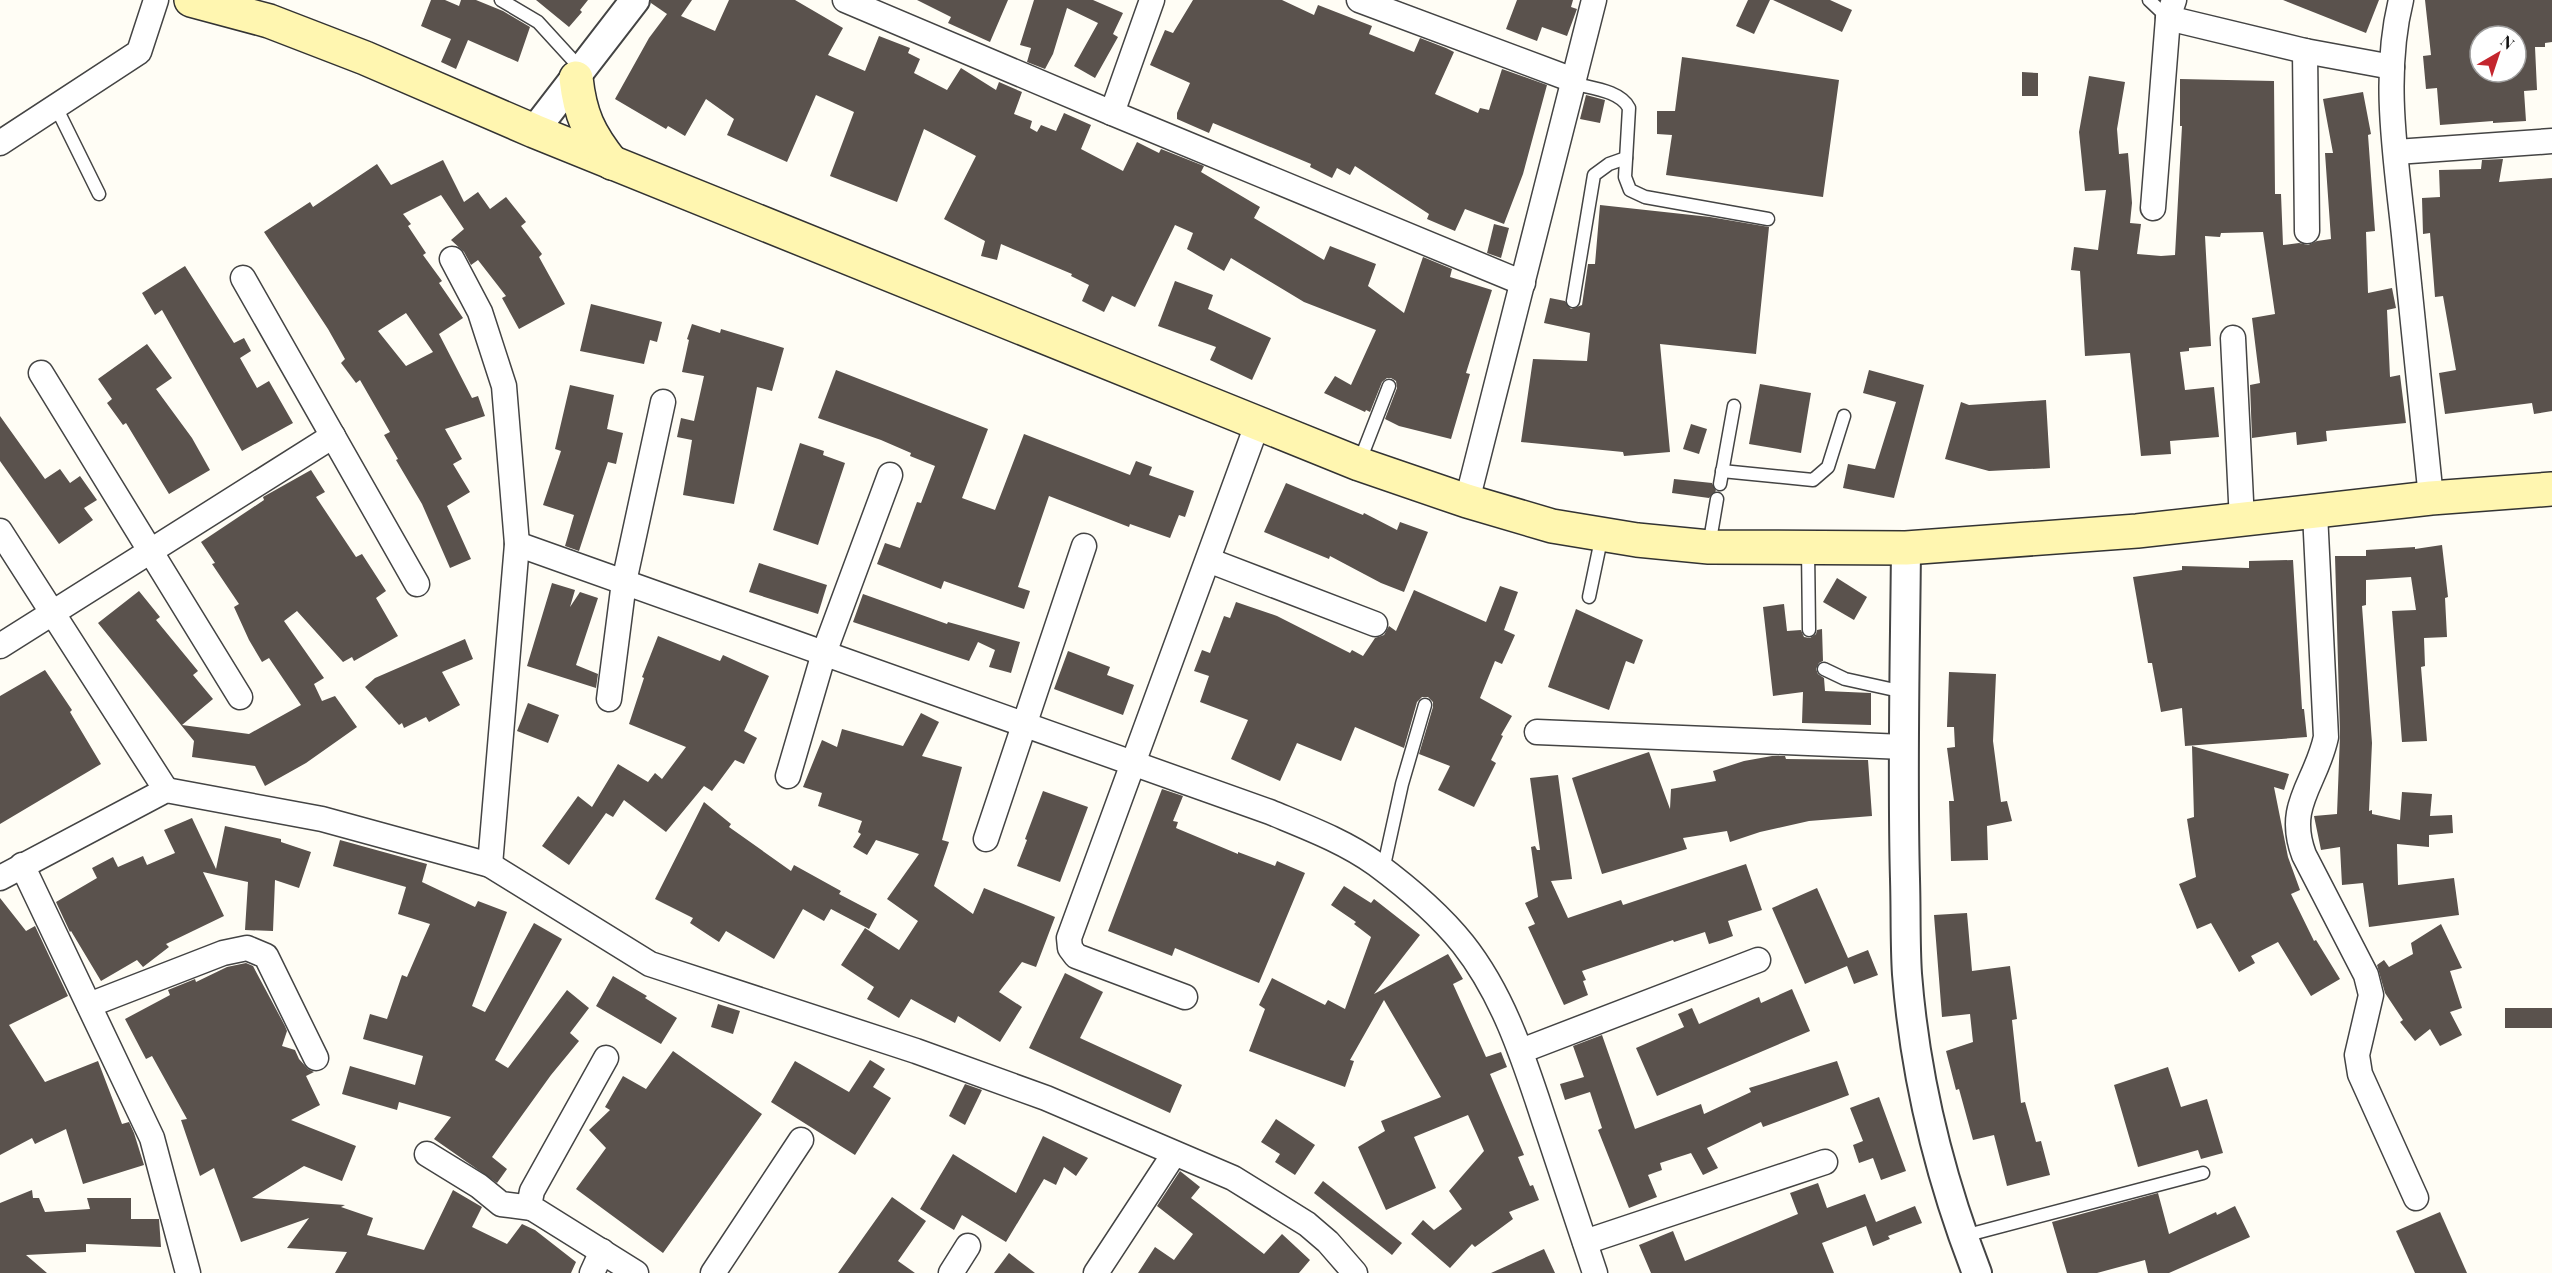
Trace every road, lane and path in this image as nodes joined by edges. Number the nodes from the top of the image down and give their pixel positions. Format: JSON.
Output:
{"nodes":[{"id":1,"x":156,"y":0,"type":"edge"},
{"id":2,"x":501,"y":0,"type":"edge"},
{"id":3,"x":635,"y":0,"type":"edge"},
{"id":4,"x":845,"y":0,"type":"edge"},
{"id":5,"x":1152,"y":0,"type":"edge"},
{"id":6,"x":1359,"y":0,"type":"edge"},
{"id":7,"x":1594,"y":0,"type":"edge"},
{"id":8,"x":2149,"y":0,"type":"edge"},
{"id":9,"x":2401,"y":0,"type":"edge"},
{"id":10,"x":197,"y":1,"type":"edge"},
{"id":11,"x":2171,"y":9,"type":"edge"},
{"id":12,"x":2305,"y":51,"type":"junction"},
{"id":13,"x":2392,"y":67,"type":"junction"},
{"id":14,"x":579,"y":73,"type":"junction"},
{"id":15,"x":1572,"y":81,"type":"junction"},
{"id":16,"x":56,"y":106,"type":"junction"},
{"id":17,"x":1112,"y":113,"type":"junction"},
{"id":18,"x":534,"y":131,"type":"junction"},
{"id":19,"x":2552,"y":141,"type":"edge"},
{"id":20,"x":0,"y":143,"type":"edge"},
{"id":21,"x":2396,"y":152,"type":"junction"},
{"id":22,"x":1626,"y":158,"type":"junction"},
{"id":23,"x":612,"y":163,"type":"junction"},
{"id":24,"x":99,"y":194,"type":"dead end"},
{"id":25,"x":2153,"y":208,"type":"dead end"},
{"id":26,"x":1768,"y":219,"type":"dead end"},
{"id":27,"x":2307,"y":231,"type":"dead end"},
{"id":28,"x":452,"y":259,"type":"dead end"},
{"id":29,"x":243,"y":278,"type":"dead end"},
{"id":30,"x":1523,"y":283,"type":"junction"},
{"id":31,"x":1573,"y":302,"type":"dead end"},
{"id":32,"x":2234,"y":338,"type":"dead end"},
{"id":33,"x":41,"y":373,"type":"dead end"},
{"id":34,"x":1389,"y":386,"type":"dead end"},
{"id":35,"x":663,"y":402,"type":"dead end"},
{"id":36,"x":1734,"y":406,"type":"dead end"},
{"id":37,"x":1844,"y":416,"type":"dead end"},
{"id":38,"x":1258,"y":422,"type":"junction"},
{"id":39,"x":333,"y":436,"type":"junction"},
{"id":40,"x":1359,"y":464,"type":"junction"},
{"id":41,"x":1722,"y":471,"type":"junction"},
{"id":42,"x":890,"y":476,"type":"dead end"},
{"id":43,"x":1720,"y":484,"type":"dead end"},
{"id":44,"x":2552,"y":489,"type":"edge"},
{"id":45,"x":2431,"y":498,"type":"junction"},
{"id":46,"x":1717,"y":499,"type":"dead end"},
{"id":47,"x":1467,"y":501,"type":"junction"},
{"id":48,"x":2315,"y":513,"type":"junction"},
{"id":49,"x":2242,"y":521,"type":"junction"},
{"id":50,"x":0,"y":531,"type":"edge"},
{"id":51,"x":1602,"y":534,"type":"junction"},
{"id":52,"x":517,"y":544,"type":"junction"},
{"id":53,"x":1084,"y":546,"type":"dead end"},
{"id":54,"x":1708,"y":547,"type":"junction"},
{"id":55,"x":1808,"y":548,"type":"junction"},
{"id":56,"x":1906,"y":548,"type":"junction"},
{"id":57,"x":149,"y":551,"type":"junction"},
{"id":58,"x":1208,"y":560,"type":"junction"},
{"id":59,"x":624,"y":582,"type":"junction"},
{"id":60,"x":417,"y":584,"type":"dead end"},
{"id":61,"x":1589,"y":597,"type":"dead end"},
{"id":62,"x":51,"y":612,"type":"junction"},
{"id":63,"x":1375,"y":624,"type":"dead end"},
{"id":64,"x":1809,"y":630,"type":"dead end"},
{"id":65,"x":0,"y":646,"type":"edge"},
{"id":66,"x":824,"y":653,"type":"junction"},
{"id":67,"x":1824,"y":669,"type":"dead end"},
{"id":68,"x":1904,"y":692,"type":"junction"},
{"id":69,"x":240,"y":697,"type":"dead end"},
{"id":70,"x":609,"y":699,"type":"dead end"},
{"id":71,"x":1425,"y":705,"type":"dead end"},
{"id":72,"x":1025,"y":724,"type":"junction"},
{"id":73,"x":1537,"y":732,"type":"dead end"},
{"id":74,"x":1904,"y":747,"type":"junction"},
{"id":75,"x":1134,"y":764,"type":"junction"},
{"id":76,"x":788,"y":776,"type":"dead end"},
{"id":77,"x":166,"y":790,"type":"junction"},
{"id":78,"x":986,"y":839,"type":"dead end"},
{"id":79,"x":22,"y":865,"type":"junction"},
{"id":80,"x":490,"y":865,"type":"junction"},
{"id":81,"x":1383,"y":870,"type":"junction"},
{"id":82,"x":0,"y":878,"type":"edge"},
{"id":83,"x":1758,"y":960,"type":"dead end"},
{"id":84,"x":1185,"y":997,"type":"dead end"},
{"id":85,"x":89,"y":1005,"type":"junction"},
{"id":86,"x":1521,"y":1051,"type":"junction"},
{"id":87,"x":316,"y":1058,"type":"dead end"},
{"id":88,"x":606,"y":1058,"type":"dead end"},
{"id":89,"x":801,"y":1140,"type":"dead end"},
{"id":90,"x":427,"y":1154,"type":"dead end"},
{"id":91,"x":1174,"y":1154,"type":"junction"},
{"id":92,"x":1825,"y":1162,"type":"dead end"},
{"id":93,"x":2203,"y":1173,"type":"dead end"},
{"id":94,"x":2416,"y":1198,"type":"dead end"},
{"id":95,"x":532,"y":1208,"type":"junction"},
{"id":96,"x":1963,"y":1237,"type":"junction"},
{"id":97,"x":1585,"y":1242,"type":"junction"},
{"id":98,"x":968,"y":1246,"type":"dead end"},
{"id":99,"x":602,"y":1251,"type":"junction"},
{"id":100,"x":188,"y":1273,"type":"edge"},
{"id":101,"x":592,"y":1273,"type":"edge"},
{"id":102,"x":636,"y":1273,"type":"edge"},
{"id":103,"x":713,"y":1273,"type":"edge"},
{"id":104,"x":951,"y":1273,"type":"edge"},
{"id":105,"x":1096,"y":1273,"type":"edge"},
{"id":106,"x":1355,"y":1273,"type":"edge"},
{"id":107,"x":1595,"y":1273,"type":"edge"},
{"id":108,"x":1977,"y":1273,"type":"edge"}],
"edges":[{"from":1,"to":16,"type":"street"},
{"from":2,"to":14,"type":"lane"},
{"from":3,"to":14,"type":"street"},
{"from":4,"to":17,"type":"street"},
{"from":5,"to":17,"type":"street"},
{"from":6,"to":15,"type":"street"},
{"from":7,"to":15,"type":"street"},
{"from":8,"to":11,"type":"lane"},
{"from":9,"to":13,"type":"street"},
{"from":10,"to":18,"type":"main road"},
{"from":11,"to":12,"type":"street"},
{"from":11,"to":25,"type":"street"},
{"from":12,"to":13,"type":"street"},
{"from":12,"to":27,"type":"street"},
{"from":13,"to":21,"type":"street"},
{"from":14,"to":18,"type":"street"},
{"from":14,"to":23,"type":"main road"},
{"from":15,"to":22,"type":"lane"},
{"from":15,"to":30,"type":"street"},
{"from":16,"to":20,"type":"street"},
{"from":16,"to":24,"type":"lane"},
{"from":17,"to":30,"type":"street"},
{"from":18,"to":23,"type":"main road"},
{"from":19,"to":21,"type":"street"},
{"from":21,"to":45,"type":"street"},
{"from":22,"to":26,"type":"lane"},
{"from":22,"to":31,"type":"lane"},
{"from":23,"to":38,"type":"main road"},
{"from":28,"to":52,"type":"street"},
{"from":29,"to":39,"type":"street"},
{"from":30,"to":47,"type":"street"},
{"from":32,"to":49,"type":"street"},
{"from":33,"to":57,"type":"street"},
{"from":34,"to":40,"type":"lane"},
{"from":35,"to":59,"type":"street"},
{"from":36,"to":41,"type":"lane"},
{"from":37,"to":41,"type":"lane"},
{"from":38,"to":40,"type":"main road"},
{"from":38,"to":58,"type":"street"},
{"from":39,"to":57,"type":"street"},
{"from":39,"to":60,"type":"street"},
{"from":40,"to":47,"type":"main road"},
{"from":41,"to":43,"type":"lane"},
{"from":42,"to":66,"type":"street"},
{"from":44,"to":45,"type":"main road"},
{"from":45,"to":48,"type":"main road"},
{"from":46,"to":54,"type":"lane"},
{"from":47,"to":51,"type":"main road"},
{"from":48,"to":49,"type":"main road"},
{"from":48,"to":94,"type":"street"},
{"from":49,"to":56,"type":"main road"},
{"from":50,"to":62,"type":"street"},
{"from":51,"to":54,"type":"main road"},
{"from":51,"to":61,"type":"lane"},
{"from":52,"to":59,"type":"street"},
{"from":52,"to":80,"type":"street"},
{"from":53,"to":72,"type":"street"},
{"from":54,"to":55,"type":"main road"},
{"from":55,"to":56,"type":"main road"},
{"from":55,"to":64,"type":"lane"},
{"from":56,"to":68,"type":"street"},
{"from":57,"to":62,"type":"street"},
{"from":57,"to":69,"type":"street"},
{"from":58,"to":63,"type":"street"},
{"from":58,"to":75,"type":"street"},
{"from":59,"to":66,"type":"street"},
{"from":59,"to":70,"type":"street"},
{"from":62,"to":65,"type":"street"},
{"from":62,"to":77,"type":"street"},
{"from":66,"to":72,"type":"street"},
{"from":66,"to":76,"type":"street"},
{"from":67,"to":68,"type":"lane"},
{"from":68,"to":74,"type":"street"},
{"from":71,"to":81,"type":"lane"},
{"from":72,"to":75,"type":"street"},
{"from":72,"to":78,"type":"street"},
{"from":73,"to":74,"type":"street"},
{"from":74,"to":96,"type":"street"},
{"from":75,"to":81,"type":"street"},
{"from":75,"to":84,"type":"street"},
{"from":77,"to":79,"type":"street"},
{"from":77,"to":80,"type":"street"},
{"from":79,"to":82,"type":"street"},
{"from":79,"to":85,"type":"street"},
{"from":80,"to":91,"type":"street"},
{"from":81,"to":86,"type":"street"},
{"from":83,"to":86,"type":"street"},
{"from":85,"to":87,"type":"street"},
{"from":85,"to":100,"type":"street"},
{"from":86,"to":97,"type":"street"},
{"from":88,"to":95,"type":"street"},
{"from":89,"to":103,"type":"street"},
{"from":90,"to":95,"type":"street"},
{"from":91,"to":105,"type":"street"},
{"from":91,"to":106,"type":"street"},
{"from":92,"to":97,"type":"street"},
{"from":93,"to":96,"type":"lane"},
{"from":95,"to":99,"type":"street"},
{"from":96,"to":108,"type":"street"},
{"from":97,"to":107,"type":"street"},
{"from":98,"to":104,"type":"street"},
{"from":99,"to":101,"type":"street"},
{"from":99,"to":102,"type":"street"}]}
